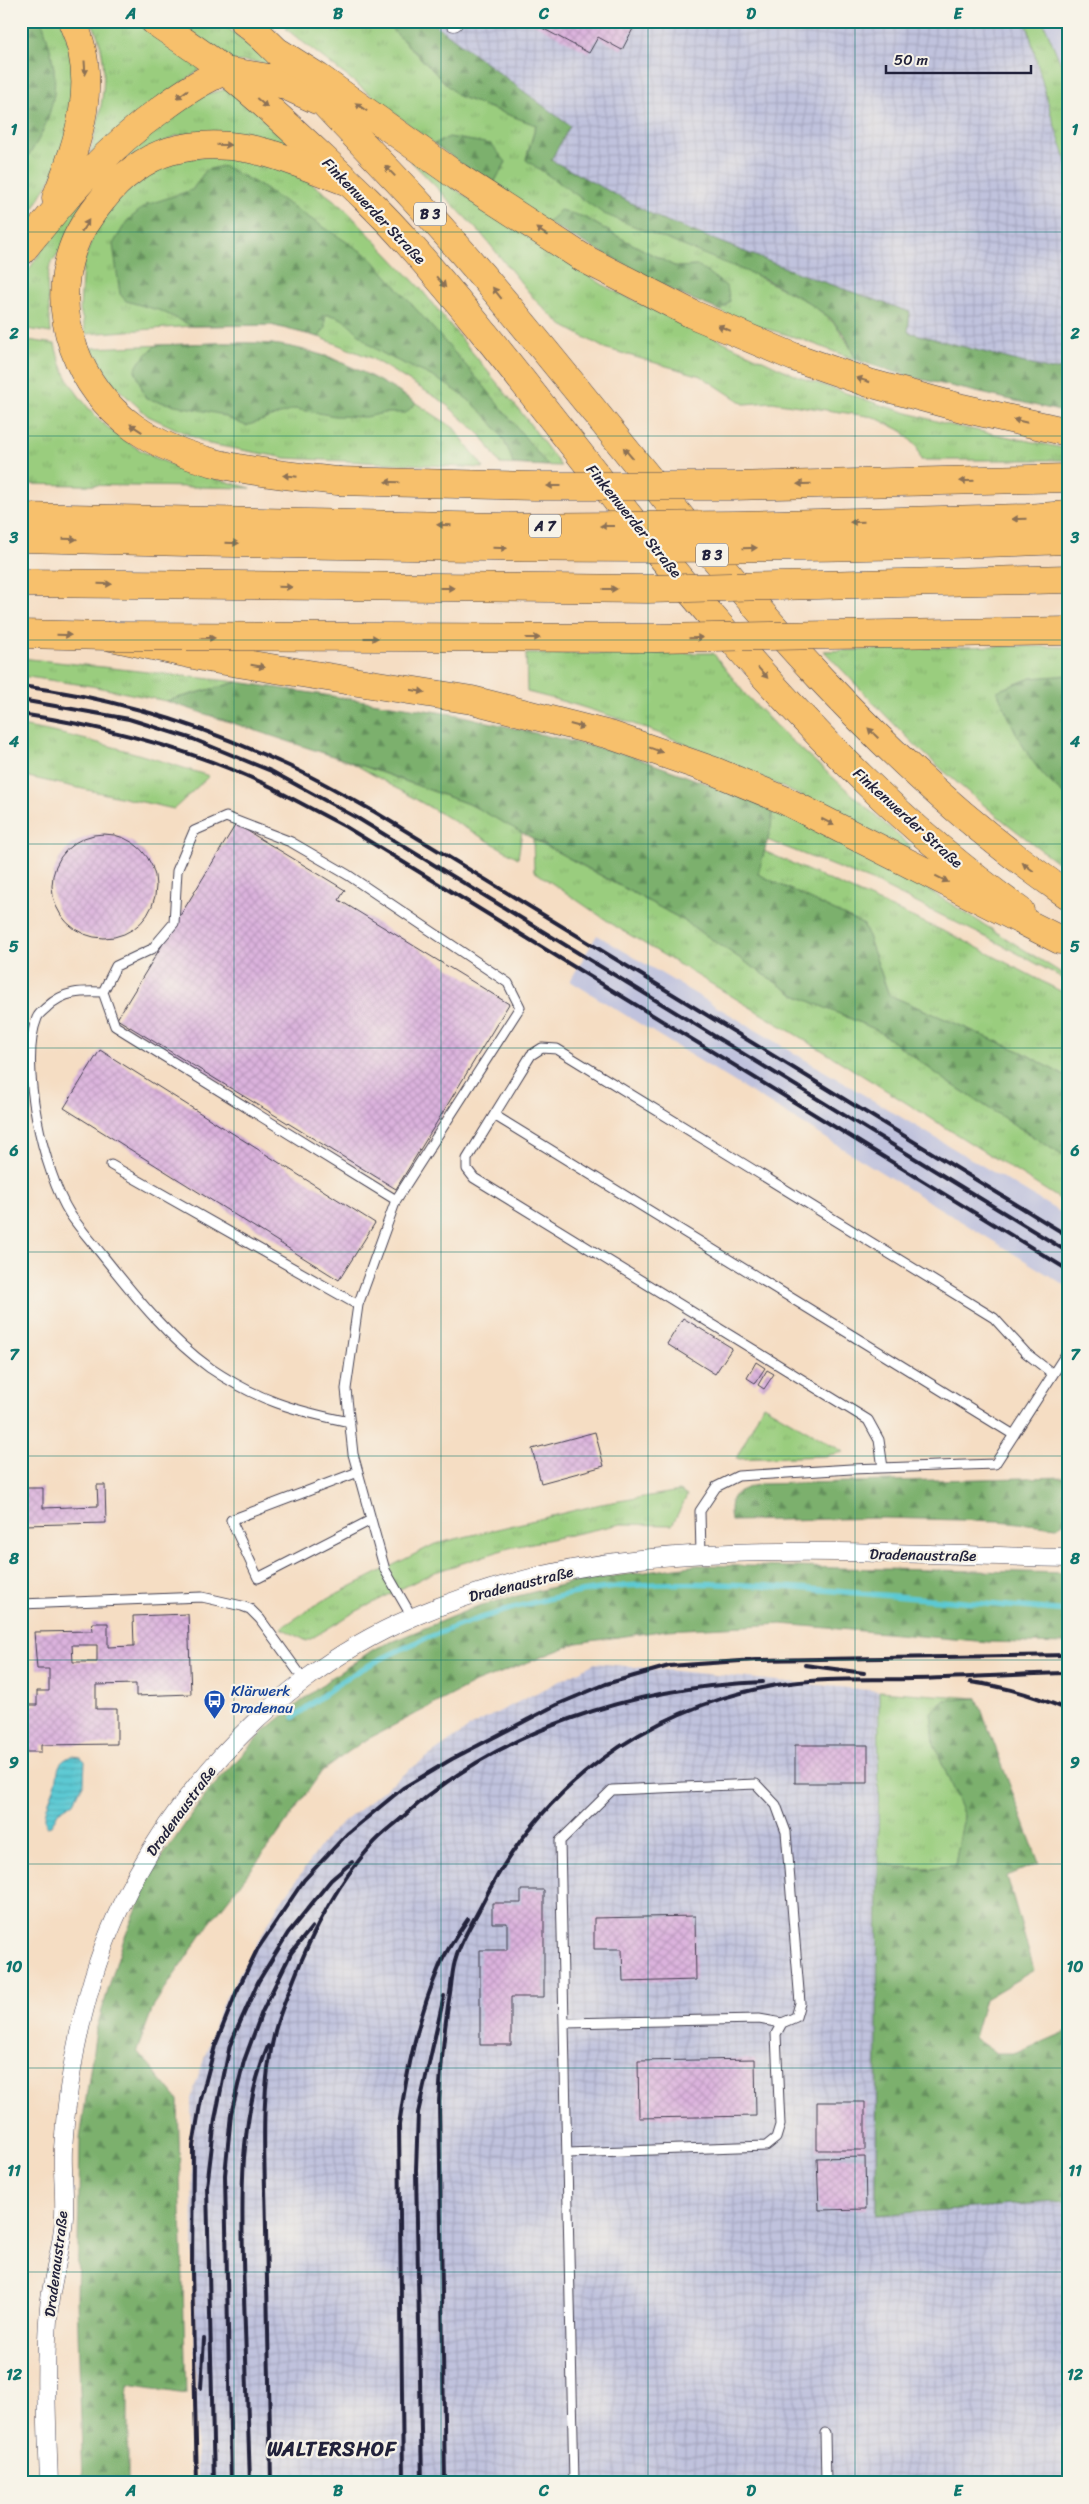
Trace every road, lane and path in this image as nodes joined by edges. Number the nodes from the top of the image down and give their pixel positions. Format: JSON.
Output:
{"nodes":[{"id":1,"x":72,"y":21,"type":"edge"},
{"id":2,"x":154,"y":21,"type":"edge"},
{"id":3,"x":243,"y":21,"type":"edge"},
{"id":4,"x":280,"y":53,"type":"junction"},
{"id":5,"x":225,"y":71,"type":"junction"},
{"id":6,"x":325,"y":104,"type":"junction"},
{"id":7,"x":348,"y":182,"type":"junction"},
{"id":8,"x":48,"y":220,"type":"junction"},
{"id":9,"x":21,"y":252,"type":"edge"},
{"id":10,"x":1068,"y":432,"type":"edge"},
{"id":11,"x":1068,"y":478,"type":"edge"},
{"id":12,"x":1068,"y":515,"type":"edge"},
{"id":13,"x":21,"y":517,"type":"edge"},
{"id":14,"x":21,"y":538,"type":"edge"},
{"id":15,"x":1068,"y":540,"type":"edge"},
{"id":16,"x":1068,"y":579,"type":"edge"},
{"id":17,"x":21,"y":583,"type":"edge"},
{"id":18,"x":1068,"y":631,"type":"edge"},
{"id":19,"x":21,"y":634,"type":"edge"},
{"id":20,"x":107,"y":636,"type":"junction"},
{"id":21,"x":1068,"y":895,"type":"edge"},
{"id":22,"x":1064,"y":943,"type":"edge"},
{"id":23,"x":103,"y":992,"type":"junction"},
{"id":24,"x":494,"y":1115,"type":"junction"},
{"id":25,"x":111,"y":1165,"type":"dead end"},
{"id":26,"x":396,"y":1200,"type":"junction"},
{"id":27,"x":358,"y":1305,"type":"junction"},
{"id":28,"x":1068,"y":1352,"type":"edge"},
{"id":29,"x":1053,"y":1374,"type":"junction"},
{"id":30,"x":350,"y":1422,"type":"junction"},
{"id":31,"x":1014,"y":1435,"type":"junction"},
{"id":32,"x":883,"y":1468,"type":"junction"},
{"id":33,"x":358,"y":1472,"type":"junction"},
{"id":34,"x":371,"y":1520,"type":"junction"},
{"id":35,"x":701,"y":1555,"type":"junction"},
{"id":36,"x":1068,"y":1558,"type":"edge"},
{"id":37,"x":21,"y":1604,"type":"edge"},
{"id":38,"x":412,"y":1617,"type":"junction"},
{"id":39,"x":304,"y":1681,"type":"junction"},
{"id":40,"x":565,"y":2023,"type":"junction"},
{"id":41,"x":782,"y":2023,"type":"junction"},
{"id":42,"x":568,"y":2154,"type":"junction"},
{"id":43,"x":825,"y":2433,"type":"dead end"},
{"id":44,"x":21,"y":2453,"type":"edge"},
{"id":45,"x":22,"y":2483,"type":"edge"},
{"id":46,"x":49,"y":2483,"type":"edge"},
{"id":47,"x":574,"y":2483,"type":"edge"},
{"id":48,"x":826,"y":2483,"type":"edge"}],
"edges":[{"from":1,"to":8,"type":"main road","one_way":true},
{"from":2,"to":5,"type":"main road","name":"Finkenwerder Straße","number":"B 3"},
{"from":3,"to":4,"type":"main road","name":"Finkenwerder Straße","number":"B 3"},
{"from":4,"to":6,"type":"main road","name":"Finkenwerder Straße","number":"B 3"},
{"from":10,"to":4,"type":"main road","one_way":true},
{"from":5,"to":6,"type":"main road","name":"Finkenwerder Straße"},
{"from":5,"to":7,"type":"main road","name":"Finkenwerder Straße","number":"B 3","one_way":true},
{"from":5,"to":8,"type":"main road","one_way":true},
{"from":21,"to":6,"type":"main road","name":"Finkenwerder Straße","number":"B 3","one_way":true},
{"from":11,"to":7,"type":"main road","one_way":true,"bridge":true},
{"from":7,"to":22,"type":"main road","name":"Finkenwerder Straße","number":"B 3","one_way":true},
{"from":8,"to":9,"type":"main road"},
{"from":12,"to":13,"type":"main road","number":"A 7","one_way":true,"bridge":true},
{"from":14,"to":15,"type":"main road","number":"A 7","one_way":true,"bridge":true},
{"from":17,"to":16,"type":"main road","one_way":true,"bridge":true},
{"from":20,"to":18,"type":"main road","one_way":true,"bridge":true},
{"from":19,"to":20,"type":"main road","one_way":true},
{"from":20,"to":22,"type":"main road","one_way":true,"bridge":true},
{"from":23,"to":26,"type":"lane"},
{"from":23,"to":26,"type":"lane"},
{"from":23,"to":30,"type":"lane"},
{"from":24,"to":29,"type":"lane"},
{"from":24,"to":31,"type":"lane"},
{"from":24,"to":32,"type":"lane"},
{"from":25,"to":27,"type":"lane"},
{"from":26,"to":27,"type":"lane"},
{"from":27,"to":30,"type":"lane"},
{"from":28,"to":29,"type":"lane"},
{"from":29,"to":31,"type":"lane"},
{"from":30,"to":33,"type":"lane"},
{"from":31,"to":32,"type":"lane"},
{"from":32,"to":35,"type":"lane"},
{"from":33,"to":34,"type":"lane"},
{"from":33,"to":34,"type":"lane"},
{"from":34,"to":38,"type":"lane"},
{"from":35,"to":36,"type":"street","name":"Dradenaustraße"},
{"from":35,"to":38,"type":"street","name":"Dradenaustraße"},
{"from":37,"to":39,"type":"lane"},
{"from":38,"to":39,"type":"street","name":"Dradenaustraße"},
{"from":39,"to":46,"type":"street","name":"Dradenaustraße"},
{"from":40,"to":41,"type":"lane"},
{"from":40,"to":41,"type":"lane"},
{"from":40,"to":42,"type":"lane"},
{"from":41,"to":42,"type":"lane"},
{"from":42,"to":47,"type":"lane"},
{"from":43,"to":48,"type":"lane"},
{"from":44,"to":45,"type":"lane"}]}
